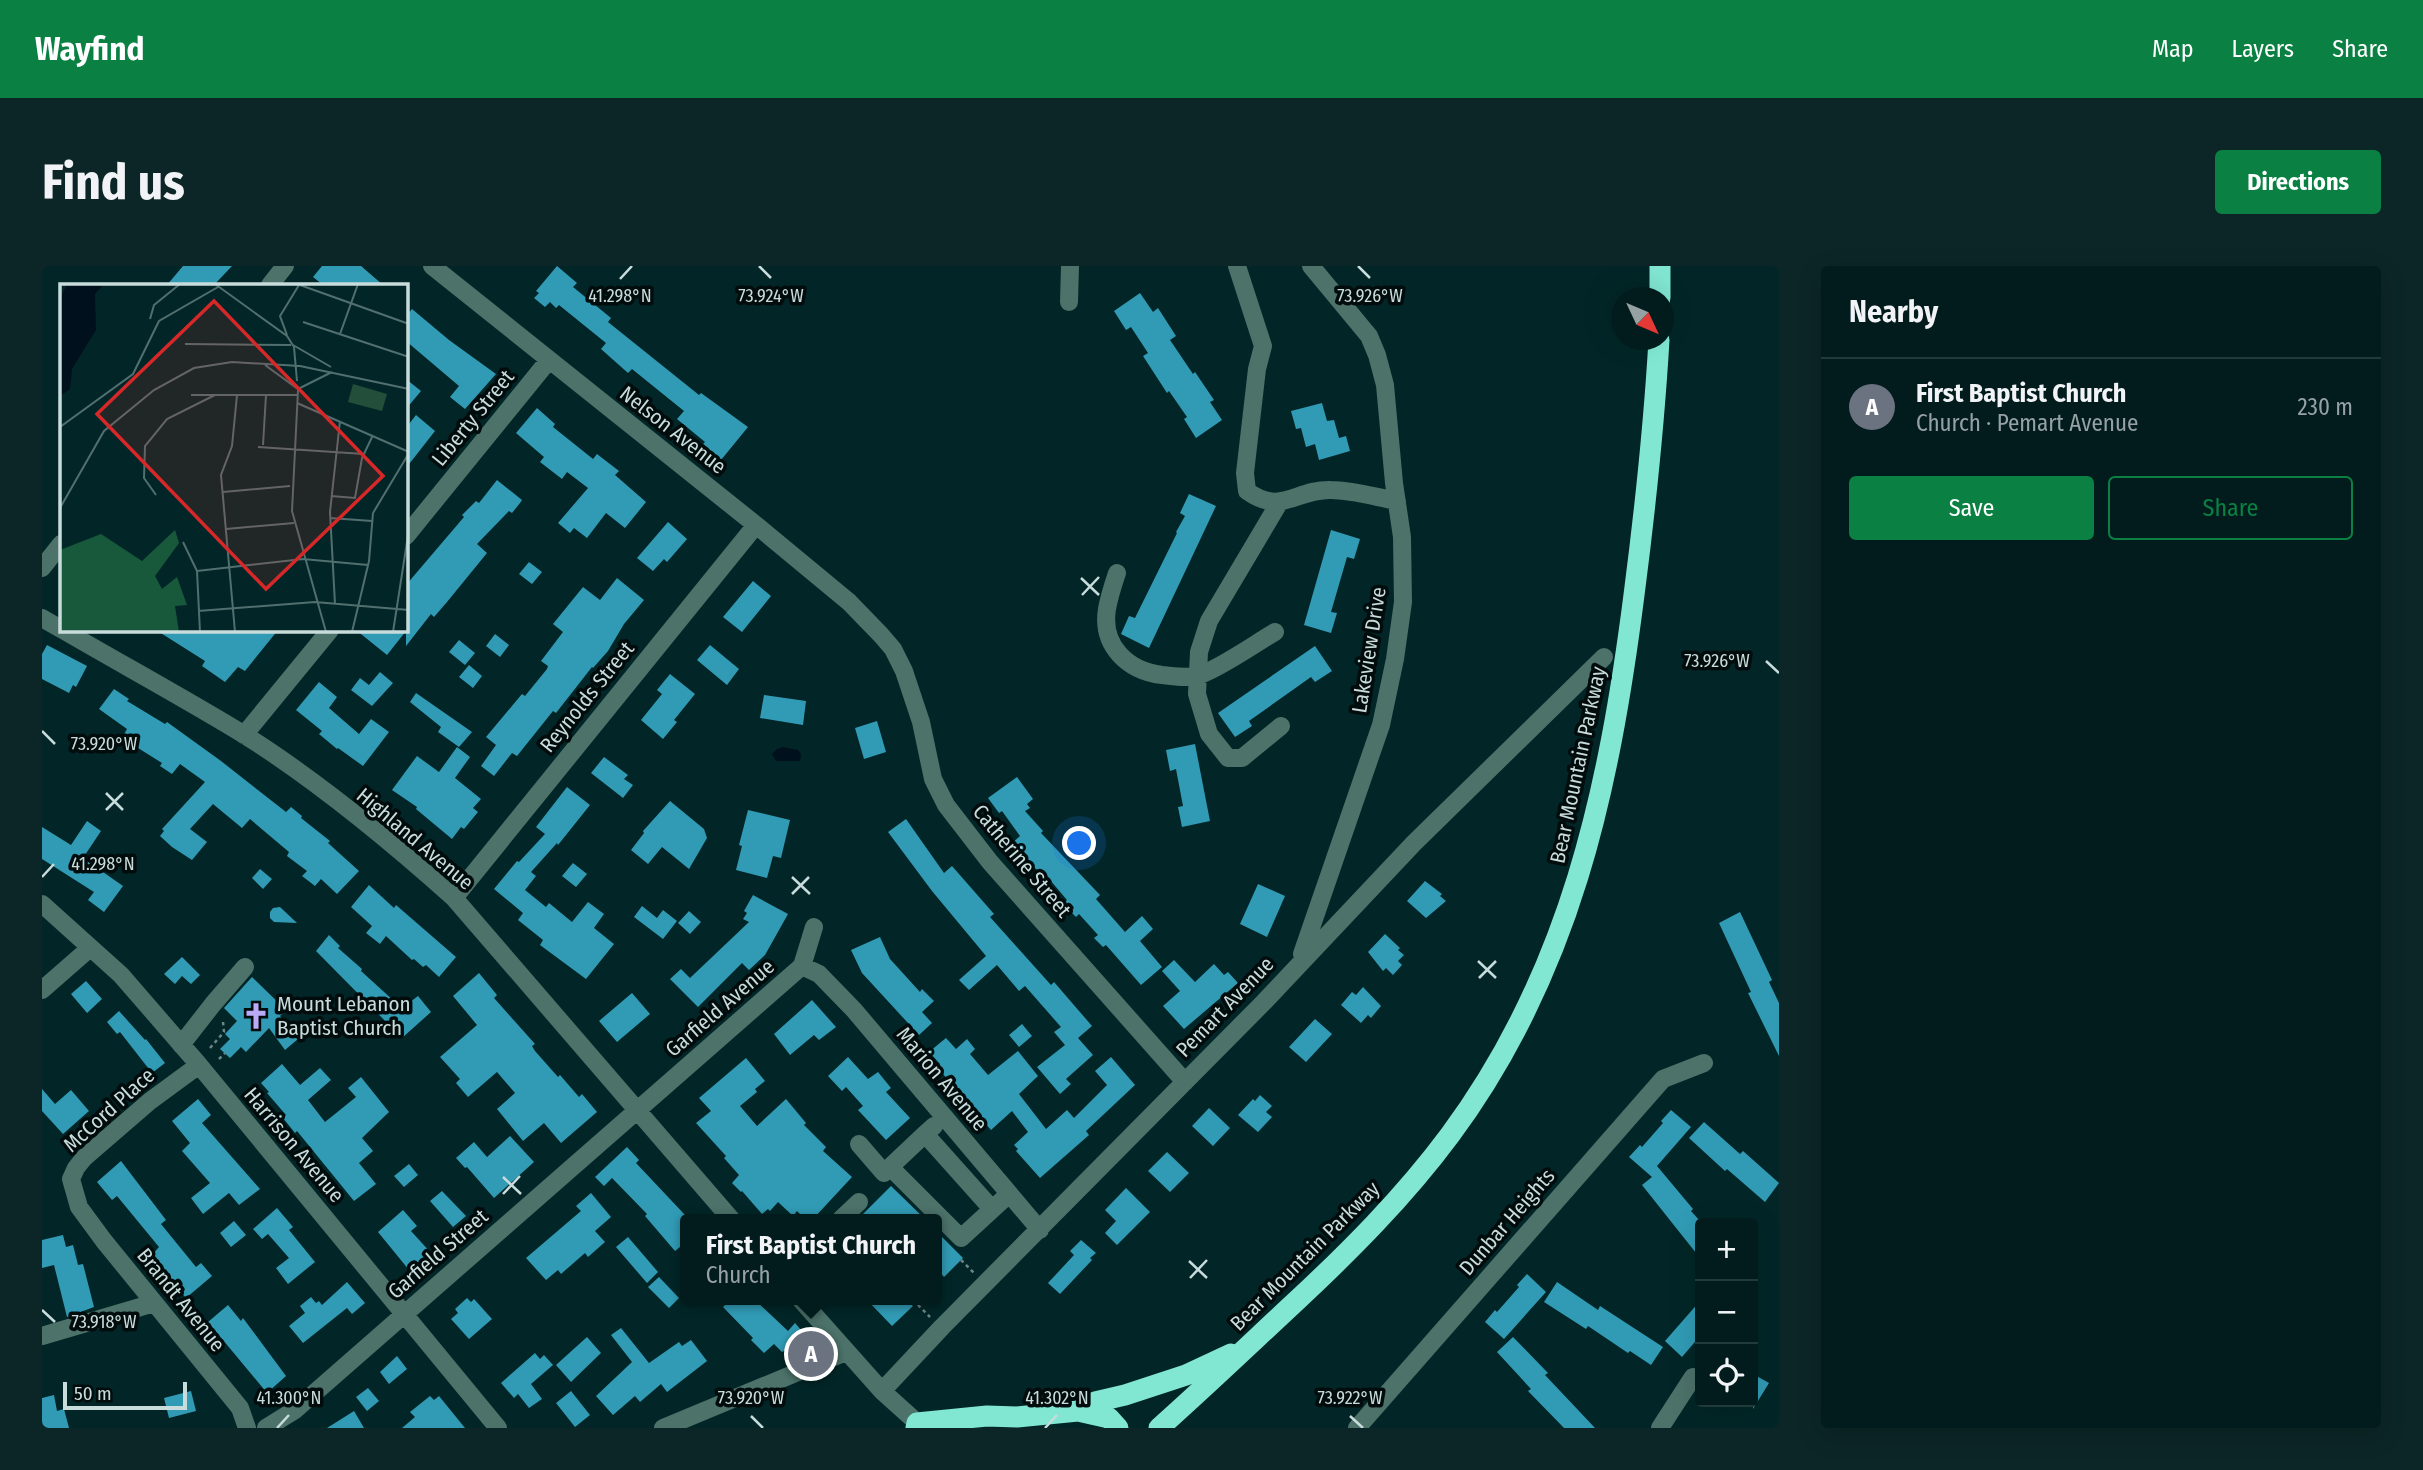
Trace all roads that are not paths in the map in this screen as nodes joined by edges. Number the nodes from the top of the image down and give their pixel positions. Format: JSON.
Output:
{"nodes":[{"id":1,"x":285,"y":266,"type":"edge"},
{"id":2,"x":432,"y":266,"type":"edge"},
{"id":3,"x":1070,"y":266,"type":"edge"},
{"id":4,"x":1237,"y":266,"type":"edge"},
{"id":5,"x":1311,"y":266,"type":"edge"},
{"id":6,"x":1660,"y":266,"type":"edge"},
{"id":7,"x":271,"y":284,"type":"edge"},
{"id":8,"x":1660,"y":287,"type":"edge"},
{"id":9,"x":1069,"y":302,"type":"dead end"},
{"id":10,"x":1658,"y":350,"type":"edge"},
{"id":11,"x":549,"y":360,"type":"junction"},
{"id":12,"x":1397,"y":501,"type":"junction"},
{"id":13,"x":1279,"y":503,"type":"junction"},
{"id":14,"x":756,"y":525,"type":"junction"},
{"id":15,"x":408,"y":534,"type":"edge"},
{"id":16,"x":60,"y":545,"type":"edge"},
{"id":17,"x":42,"y":568,"type":"edge"},
{"id":18,"x":1116,"y":573,"type":"dead end"},
{"id":19,"x":42,"y":618,"type":"edge"},
{"id":20,"x":60,"y":629,"type":"edge"},
{"id":21,"x":65,"y":632,"type":"edge"},
{"id":22,"x":328,"y":632,"type":"edge"},
{"id":23,"x":1275,"y":632,"type":"dead end"},
{"id":24,"x":881,"y":635,"type":"joint"},
{"id":25,"x":1604,"y":657,"type":"dead end"},
{"id":26,"x":1198,"y":676,"type":"junction"},
{"id":27,"x":1281,"y":726,"type":"dead end"},
{"id":28,"x":244,"y":735,"type":"junction"},
{"id":29,"x":454,"y":898,"type":"junction"},
{"id":30,"x":42,"y":904,"type":"edge"},
{"id":31,"x":814,"y":927,"type":"dead end"},
{"id":32,"x":90,"y":948,"type":"junction"},
{"id":33,"x":802,"y":966,"type":"junction"},
{"id":34,"x":1295,"y":966,"type":"junction"},
{"id":35,"x":246,"y":967,"type":"dead end"},
{"id":36,"x":42,"y":990,"type":"edge"},
{"id":37,"x":181,"y":1045,"type":"junction"},
{"id":38,"x":1704,"y":1063,"type":"dead end"},
{"id":39,"x":199,"y":1065,"type":"junction"},
{"id":40,"x":1185,"y":1082,"type":"junction"},
{"id":41,"x":637,"y":1111,"type":"junction"},
{"id":42,"x":945,"y":1117,"type":"junction"},
{"id":43,"x":925,"y":1134,"type":"junction"},
{"id":44,"x":859,"y":1144,"type":"dead end"},
{"id":45,"x":890,"y":1167,"type":"junction"},
{"id":46,"x":1009,"y":1194,"type":"junction"},
{"id":47,"x":77,"y":1201,"type":"joint"},
{"id":48,"x":859,"y":1202,"type":"dead end"},
{"id":49,"x":992,"y":1209,"type":"junction"},
{"id":50,"x":727,"y":1214,"type":"edge"},
{"id":51,"x":846,"y":1214,"type":"edge"},
{"id":52,"x":937,"y":1214,"type":"edge"},
{"id":53,"x":942,"y":1219,"type":"edge"},
{"id":54,"x":1040,"y":1230,"type":"junction"},
{"id":55,"x":154,"y":1303,"type":"junction"},
{"id":56,"x":805,"y":1305,"type":"edge"},
{"id":57,"x":404,"y":1314,"type":"junction"},
{"id":58,"x":42,"y":1336,"type":"edge"},
{"id":59,"x":1249,"y":1346,"type":"junction"},
{"id":60,"x":846,"y":1352,"type":"junction"},
{"id":61,"x":1693,"y":1377,"type":"dead end"},
{"id":62,"x":882,"y":1391,"type":"junction"},
{"id":63,"x":1078,"y":1411,"type":"junction"},
{"id":64,"x":919,"y":1426,"type":"edge"},
{"id":65,"x":247,"y":1428,"type":"edge"},
{"id":66,"x":266,"y":1428,"type":"edge"},
{"id":67,"x":498,"y":1428,"type":"edge"},
{"id":68,"x":663,"y":1428,"type":"edge"},
{"id":69,"x":1118,"y":1428,"type":"edge"},
{"id":70,"x":1159,"y":1428,"type":"edge"},
{"id":71,"x":1357,"y":1428,"type":"edge"},
{"id":72,"x":1660,"y":1428,"type":"edge"}],
"edges":[{"from":1,"to":7,"type":"street"},
{"from":2,"to":11,"type":"street","name":"Nelson Avenue"},
{"from":3,"to":9,"type":"street"},
{"from":4,"to":13,"type":"street"},
{"from":5,"to":12,"type":"street","name":"Lakeview Drive"},
{"from":6,"to":8,"type":"highway"},
{"from":10,"to":59,"type":"highway","name":"Bear Mountain Parkway"},
{"from":11,"to":14,"type":"street","name":"Nelson Avenue"},
{"from":11,"to":15,"type":"street","name":"Liberty Street"},
{"from":12,"to":13,"type":"street"},
{"from":12,"to":34,"type":"street","name":"Lakeview Drive"},
{"from":13,"to":26,"type":"street"},
{"from":14,"to":24,"type":"street","name":"Nelson Avenue"},
{"from":14,"to":29,"type":"street","name":"Reynolds Street"},
{"from":16,"to":17,"type":"street"},
{"from":18,"to":26,"type":"street"},
{"from":19,"to":20,"type":"street","name":"Highland Avenue"},
{"from":21,"to":28,"type":"street","name":"Highland Avenue"},
{"from":22,"to":28,"type":"street"},
{"from":23,"to":26,"type":"street"},
{"from":24,"to":40,"type":"street","name":"Catherine Street"},
{"from":25,"to":34,"type":"street","name":"Pemart Avenue"},
{"from":26,"to":27,"type":"street"},
{"from":28,"to":29,"type":"street","name":"Highland Avenue"},
{"from":29,"to":41,"type":"street","name":"Highland Avenue"},
{"from":30,"to":32,"type":"street","name":"Harrison Avenue"},
{"from":31,"to":33,"type":"street","name":"Garfield Avenue"},
{"from":32,"to":36,"type":"street"},
{"from":32,"to":37,"type":"street","name":"Harrison Avenue"},
{"from":33,"to":41,"type":"street","name":"Garfield Avenue"},
{"from":33,"to":42,"type":"street","name":"Marion Avenue"},
{"from":34,"to":40,"type":"street","name":"Pemart Avenue"},
{"from":35,"to":37,"type":"street"},
{"from":37,"to":39,"type":"street","name":"Harrison Avenue"},
{"from":38,"to":71,"type":"street","name":"Dunbar Heights"},
{"from":39,"to":47,"type":"street","name":"McCord Place"},
{"from":39,"to":57,"type":"street","name":"Harrison Avenue"},
{"from":40,"to":54,"type":"street","name":"Pemart Avenue"},
{"from":41,"to":50,"type":"street","name":"Highland Avenue"},
{"from":41,"to":57,"type":"street","name":"Garfield Street"},
{"from":42,"to":43,"type":"street"},
{"from":42,"to":46,"type":"street","name":"Marion Avenue"},
{"from":43,"to":45,"type":"street"},
{"from":43,"to":49,"type":"street"},
{"from":44,"to":45,"type":"street"},
{"from":45,"to":52,"type":"street"},
{"from":46,"to":49,"type":"street"},
{"from":46,"to":54,"type":"street","name":"Marion Avenue"},
{"from":47,"to":55,"type":"street","name":"Brandt Avenue"},
{"from":48,"to":51,"type":"street"},
{"from":49,"to":53,"type":"street"},
{"from":54,"to":62,"type":"street","name":"Pemart Avenue"},
{"from":55,"to":58,"type":"street"},
{"from":55,"to":65,"type":"street","name":"Brandt Avenue"},
{"from":56,"to":60,"type":"street"},
{"from":57,"to":66,"type":"street","name":"Garfield Street"},
{"from":57,"to":67,"type":"street","name":"Harrison Avenue"},
{"from":59,"to":63,"type":"highway"},
{"from":59,"to":70,"type":"highway","name":"Bear Mountain Parkway"},
{"from":60,"to":62,"type":"street"},
{"from":60,"to":68,"type":"street"},
{"from":61,"to":72,"type":"street"},
{"from":62,"to":64,"type":"street"},
{"from":63,"to":64,"type":"highway"},
{"from":63,"to":69,"type":"highway"}]}
